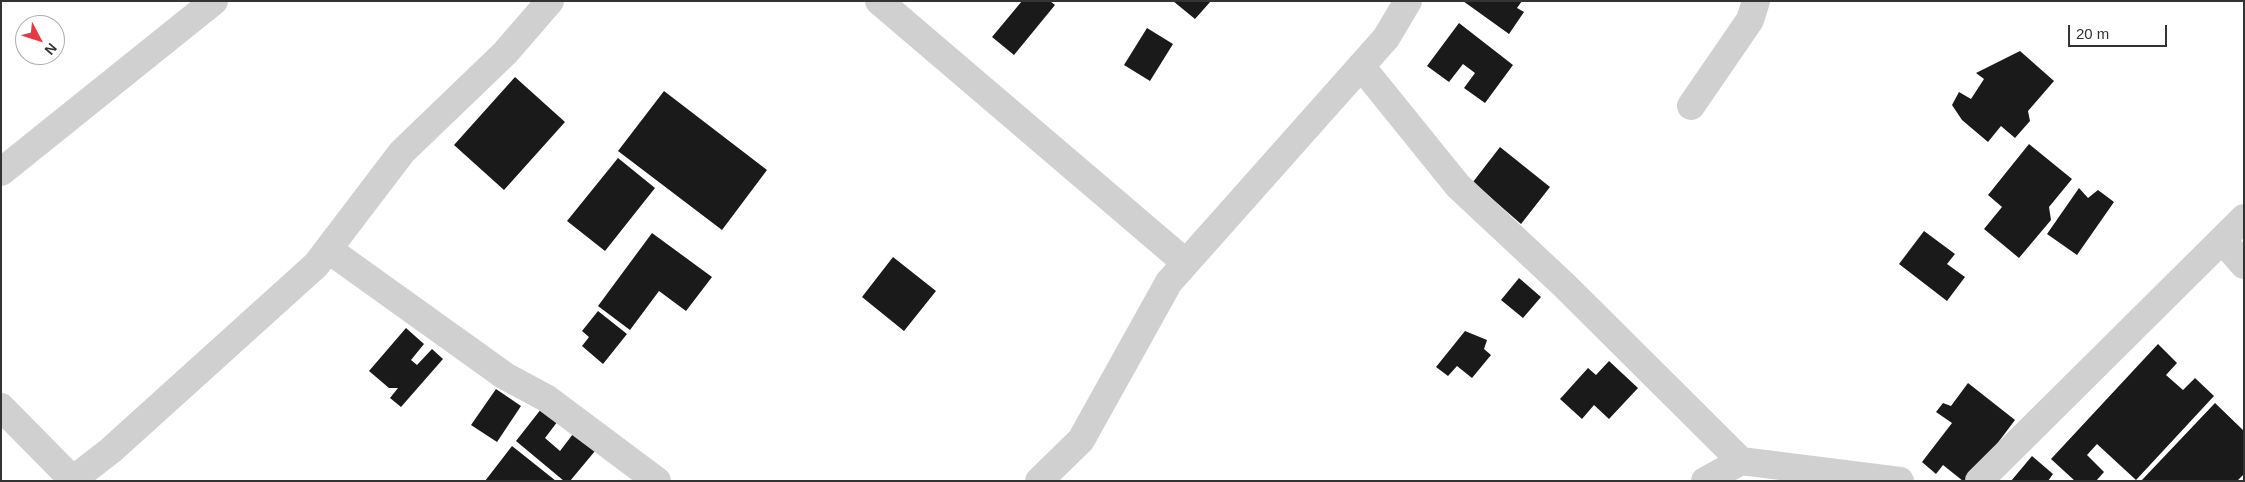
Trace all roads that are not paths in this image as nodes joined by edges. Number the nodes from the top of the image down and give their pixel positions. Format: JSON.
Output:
{"nodes":[{"id":1,"x":214,"y":1,"type":"edge"},
{"id":2,"x":550,"y":1,"type":"edge"},
{"id":3,"x":879,"y":1,"type":"edge"},
{"id":4,"x":1408,"y":1,"type":"edge"},
{"id":5,"x":1756,"y":1,"type":"edge"},
{"id":6,"x":1361,"y":66,"type":"junction"},
{"id":7,"x":1691,"y":106,"type":"dead end"},
{"id":8,"x":1,"y":172,"type":"edge"},
{"id":9,"x":2244,"y":218,"type":"edge"},
{"id":10,"x":2222,"y":240,"type":"junction"},
{"id":11,"x":329,"y":250,"type":"junction"},
{"id":12,"x":1186,"y":263,"type":"junction"},
{"id":13,"x":2244,"y":265,"type":"edge"},
{"id":14,"x":1,"y":407,"type":"edge"},
{"id":15,"x":1741,"y":461,"type":"junction"},
{"id":16,"x":72,"y":480,"type":"edge"},
{"id":17,"x":657,"y":481,"type":"edge"},
{"id":18,"x":1039,"y":481,"type":"edge"},
{"id":19,"x":1706,"y":481,"type":"edge"},
{"id":20,"x":1900,"y":481,"type":"edge"},
{"id":21,"x":1979,"y":481,"type":"edge"}],
"edges":[{"from":1,"to":8,"type":"street"},
{"from":2,"to":11,"type":"street"},
{"from":3,"to":12,"type":"street"},
{"from":4,"to":6,"type":"street"},
{"from":5,"to":7,"type":"street"},
{"from":6,"to":12,"type":"street"},
{"from":6,"to":15,"type":"street"},
{"from":9,"to":10,"type":"street"},
{"from":10,"to":13,"type":"street"},
{"from":10,"to":21,"type":"street"},
{"from":11,"to":16,"type":"street"},
{"from":11,"to":17,"type":"street"},
{"from":12,"to":18,"type":"street"},
{"from":14,"to":16,"type":"street"},
{"from":15,"to":19,"type":"street"},
{"from":15,"to":20,"type":"street"}]}
